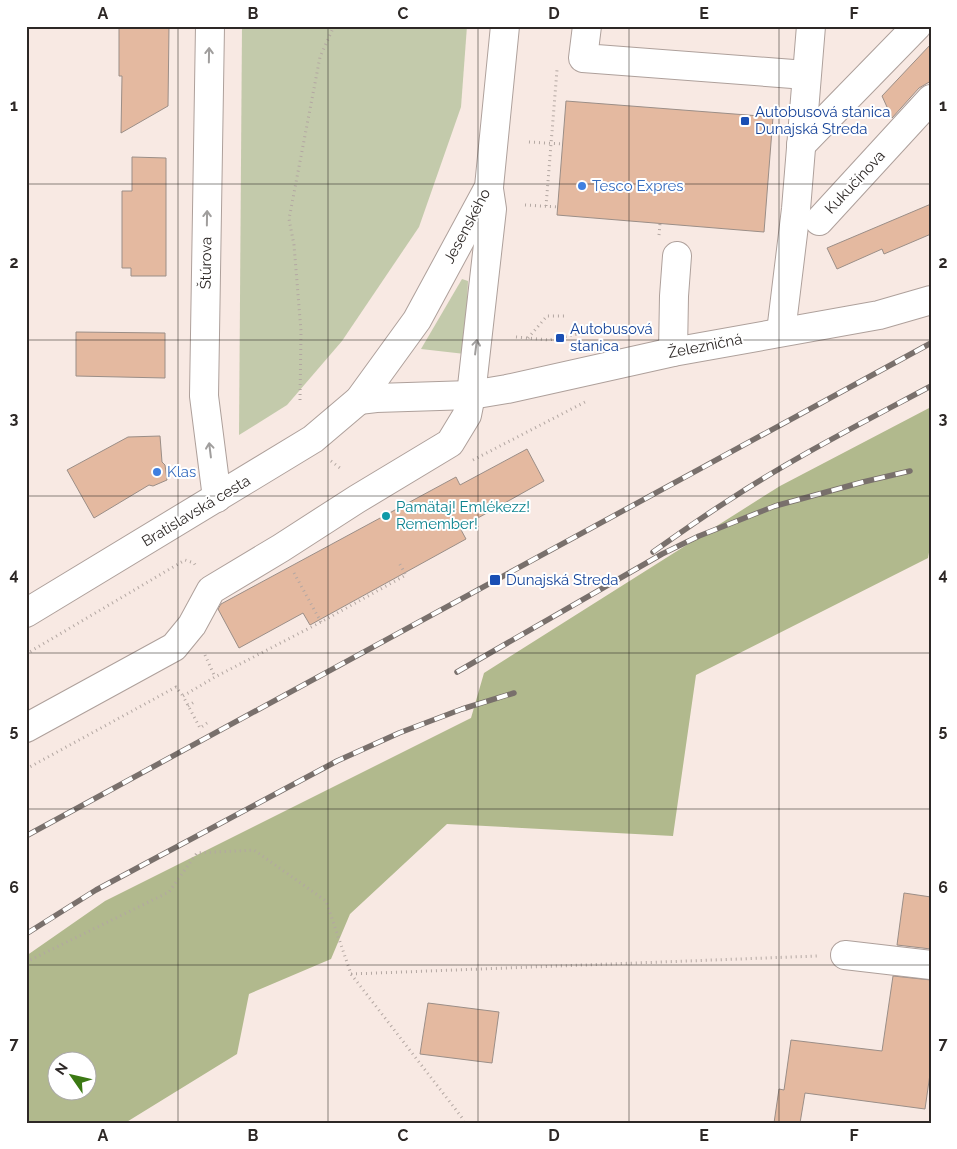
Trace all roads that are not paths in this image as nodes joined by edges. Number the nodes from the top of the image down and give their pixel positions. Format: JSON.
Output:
{"nodes":[{"id":1,"x":210,"y":26,"type":"edge"},
{"id":2,"x":504,"y":26,"type":"edge"},
{"id":3,"x":587,"y":26,"type":"edge"},
{"id":4,"x":811,"y":26,"type":"edge"},
{"id":5,"x":917,"y":26,"type":"edge"},
{"id":6,"x":806,"y":75,"type":"junction"},
{"id":7,"x":931,"y":99,"type":"edge"},
{"id":8,"x":800,"y":145,"type":"junction"},
{"id":9,"x":489,"y":187,"type":"junction"},
{"id":10,"x":819,"y":221,"type":"dead end"},
{"id":11,"x":668,"y":248,"type":"road end"},
{"id":12,"x":931,"y":300,"type":"edge"},
{"id":13,"x":781,"y":332,"type":"junction"},
{"id":14,"x":673,"y":352,"type":"junction"},
{"id":15,"x":471,"y":395,"type":"junction"},
{"id":16,"x":359,"y":400,"type":"junction"},
{"id":17,"x":217,"y":498,"type":"junction"},
{"id":18,"x":26,"y":613,"type":"edge"},
{"id":19,"x":26,"y":728,"type":"edge"},
{"id":20,"x":845,"y":954,"type":"road end"},
{"id":21,"x":931,"y":965,"type":"edge"}],
"edges":[{"from":17,"to":1,"type":"street","name":"Štúrova","one_way":true},
{"from":2,"to":9,"type":"street","name":"Jesenského"},
{"from":3,"to":6,"type":"street"},
{"from":4,"to":6,"type":"street"},
{"from":5,"to":8,"type":"street"},
{"from":6,"to":8,"type":"street"},
{"from":7,"to":10,"type":"street","name":"Kukučínova"},
{"from":8,"to":13,"type":"street"},
{"from":15,"to":9,"type":"street","one_way":true},
{"from":9,"to":16,"type":"street","name":"Jesenského"},
{"from":11,"to":14,"type":"street"},
{"from":12,"to":13,"type":"street","name":"Železničná"},
{"from":13,"to":14,"type":"street","name":"Železničná"},
{"from":14,"to":15,"type":"street","name":"Železničná"},
{"from":15,"to":16,"type":"street","name":"Železničná"},
{"from":15,"to":19,"type":"street"},
{"from":16,"to":17,"type":"street","name":"Bratislavská cesta"},
{"from":17,"to":18,"type":"street","name":"Bratislavská cesta"},
{"from":20,"to":21,"type":"street"}]}
